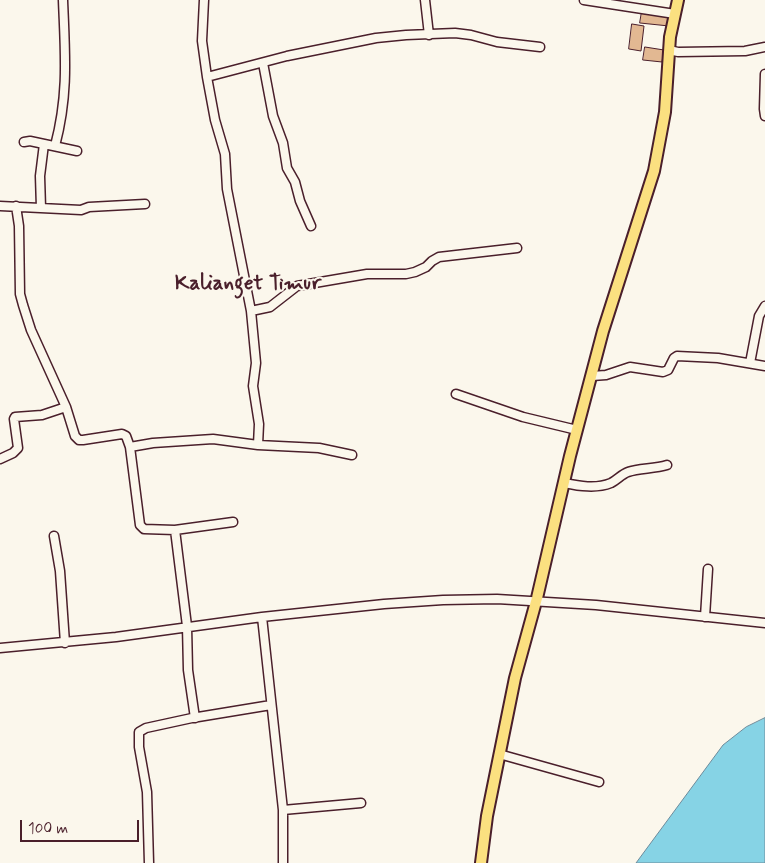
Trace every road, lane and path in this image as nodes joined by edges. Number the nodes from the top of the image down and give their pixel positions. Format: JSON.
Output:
{"nodes":[{"id":1,"x":63,"y":0,"type":"edge"},
{"id":2,"x":204,"y":0,"type":"edge"},
{"id":3,"x":425,"y":0,"type":"edge"},
{"id":4,"x":584,"y":0,"type":"edge"},
{"id":5,"x":678,"y":0,"type":"edge"},
{"id":6,"x":675,"y":14,"type":"junction"},
{"id":7,"x":430,"y":35,"type":"junction"},
{"id":8,"x":540,"y":46,"type":"dead end"},
{"id":9,"x":765,"y":48,"type":"edge"},
{"id":10,"x":669,"y":50,"type":"junction"},
{"id":11,"x":263,"y":62,"type":"junction"},
{"id":12,"x":765,"y":74,"type":"edge"},
{"id":13,"x":206,"y":77,"type":"junction"},
{"id":14,"x":765,"y":116,"type":"edge"},
{"id":15,"x":24,"y":142,"type":"dead end"},
{"id":16,"x":44,"y":144,"type":"junction"},
{"id":17,"x":55,"y":146,"type":"junction"},
{"id":18,"x":77,"y":151,"type":"dead end"},
{"id":19,"x":145,"y":204,"type":"dead end"},
{"id":20,"x":0,"y":206,"type":"edge"},
{"id":21,"x":16,"y":206,"type":"junction"},
{"id":22,"x":40,"y":208,"type":"junction"},
{"id":23,"x":311,"y":226,"type":"dead end"},
{"id":24,"x":517,"y":248,"type":"dead end"},
{"id":25,"x":765,"y":306,"type":"edge"},
{"id":26,"x":251,"y":311,"type":"junction"},
{"id":27,"x":750,"y":364,"type":"junction"},
{"id":28,"x":765,"y":366,"type":"edge"},
{"id":29,"x":592,"y":376,"type":"junction"},
{"id":30,"x":456,"y":394,"type":"dead end"},
{"id":31,"x":66,"y":407,"type":"junction"},
{"id":32,"x":577,"y":430,"type":"junction"},
{"id":33,"x":258,"y":445,"type":"junction"},
{"id":34,"x":130,"y":447,"type":"junction"},
{"id":35,"x":352,"y":455,"type":"dead end"},
{"id":36,"x":0,"y":459,"type":"edge"},
{"id":37,"x":667,"y":465,"type":"dead end"},
{"id":38,"x":564,"y":483,"type":"junction"},
{"id":39,"x":234,"y":522,"type":"dead end"},
{"id":40,"x":175,"y":530,"type":"junction"},
{"id":41,"x":54,"y":536,"type":"dead end"},
{"id":42,"x":708,"y":570,"type":"dead end"},
{"id":43,"x":535,"y":602,"type":"junction"},
{"id":44,"x":262,"y":617,"type":"junction"},
{"id":45,"x":705,"y":617,"type":"junction"},
{"id":46,"x":765,"y":623,"type":"edge"},
{"id":47,"x":187,"y":626,"type":"junction"},
{"id":48,"x":65,"y":642,"type":"junction"},
{"id":49,"x":0,"y":648,"type":"edge"},
{"id":50,"x":272,"y":705,"type":"junction"},
{"id":51,"x":195,"y":718,"type":"junction"},
{"id":52,"x":499,"y":754,"type":"junction"},
{"id":53,"x":599,"y":782,"type":"dead end"},
{"id":54,"x":361,"y":802,"type":"dead end"},
{"id":55,"x":283,"y":810,"type":"junction"},
{"id":56,"x":150,"y":863,"type":"edge"},
{"id":57,"x":284,"y":863,"type":"edge"},
{"id":58,"x":481,"y":863,"type":"edge"}],
"edges":[{"from":1,"to":17,"type":"street"},
{"from":2,"to":13,"type":"street"},
{"from":3,"to":7,"type":"street"},
{"from":4,"to":6,"type":"street"},
{"from":5,"to":6,"type":"main road"},
{"from":6,"to":10,"type":"main road"},
{"from":7,"to":8,"type":"street"},
{"from":7,"to":11,"type":"street"},
{"from":9,"to":10,"type":"street"},
{"from":10,"to":29,"type":"main road"},
{"from":11,"to":13,"type":"street"},
{"from":11,"to":23,"type":"street"},
{"from":12,"to":14,"type":"street"},
{"from":13,"to":26,"type":"street"},
{"from":15,"to":16,"type":"street"},
{"from":16,"to":17,"type":"street"},
{"from":16,"to":22,"type":"street"},
{"from":17,"to":18,"type":"street"},
{"from":19,"to":22,"type":"street"},
{"from":20,"to":21,"type":"street"},
{"from":21,"to":22,"type":"street"},
{"from":21,"to":31,"type":"street"},
{"from":24,"to":26,"type":"street"},
{"from":25,"to":27,"type":"street"},
{"from":26,"to":33,"type":"street"},
{"from":27,"to":28,"type":"street"},
{"from":27,"to":29,"type":"street"},
{"from":29,"to":32,"type":"main road"},
{"from":30,"to":32,"type":"street"},
{"from":31,"to":34,"type":"street"},
{"from":31,"to":36,"type":"street"},
{"from":32,"to":38,"type":"main road"},
{"from":33,"to":34,"type":"street"},
{"from":33,"to":35,"type":"street"},
{"from":34,"to":40,"type":"street"},
{"from":37,"to":38,"type":"street"},
{"from":38,"to":43,"type":"main road"},
{"from":39,"to":40,"type":"street"},
{"from":40,"to":47,"type":"street"},
{"from":41,"to":48,"type":"street"},
{"from":42,"to":45,"type":"street"},
{"from":43,"to":44,"type":"street"},
{"from":43,"to":45,"type":"street"},
{"from":43,"to":52,"type":"main road"},
{"from":44,"to":47,"type":"street"},
{"from":44,"to":50,"type":"street"},
{"from":45,"to":46,"type":"street"},
{"from":47,"to":48,"type":"street"},
{"from":47,"to":51,"type":"street"},
{"from":48,"to":49,"type":"street"},
{"from":50,"to":51,"type":"street"},
{"from":50,"to":55,"type":"street"},
{"from":51,"to":56,"type":"street"},
{"from":52,"to":53,"type":"street"},
{"from":52,"to":58,"type":"main road"},
{"from":54,"to":55,"type":"street"},
{"from":55,"to":57,"type":"street"}]}
